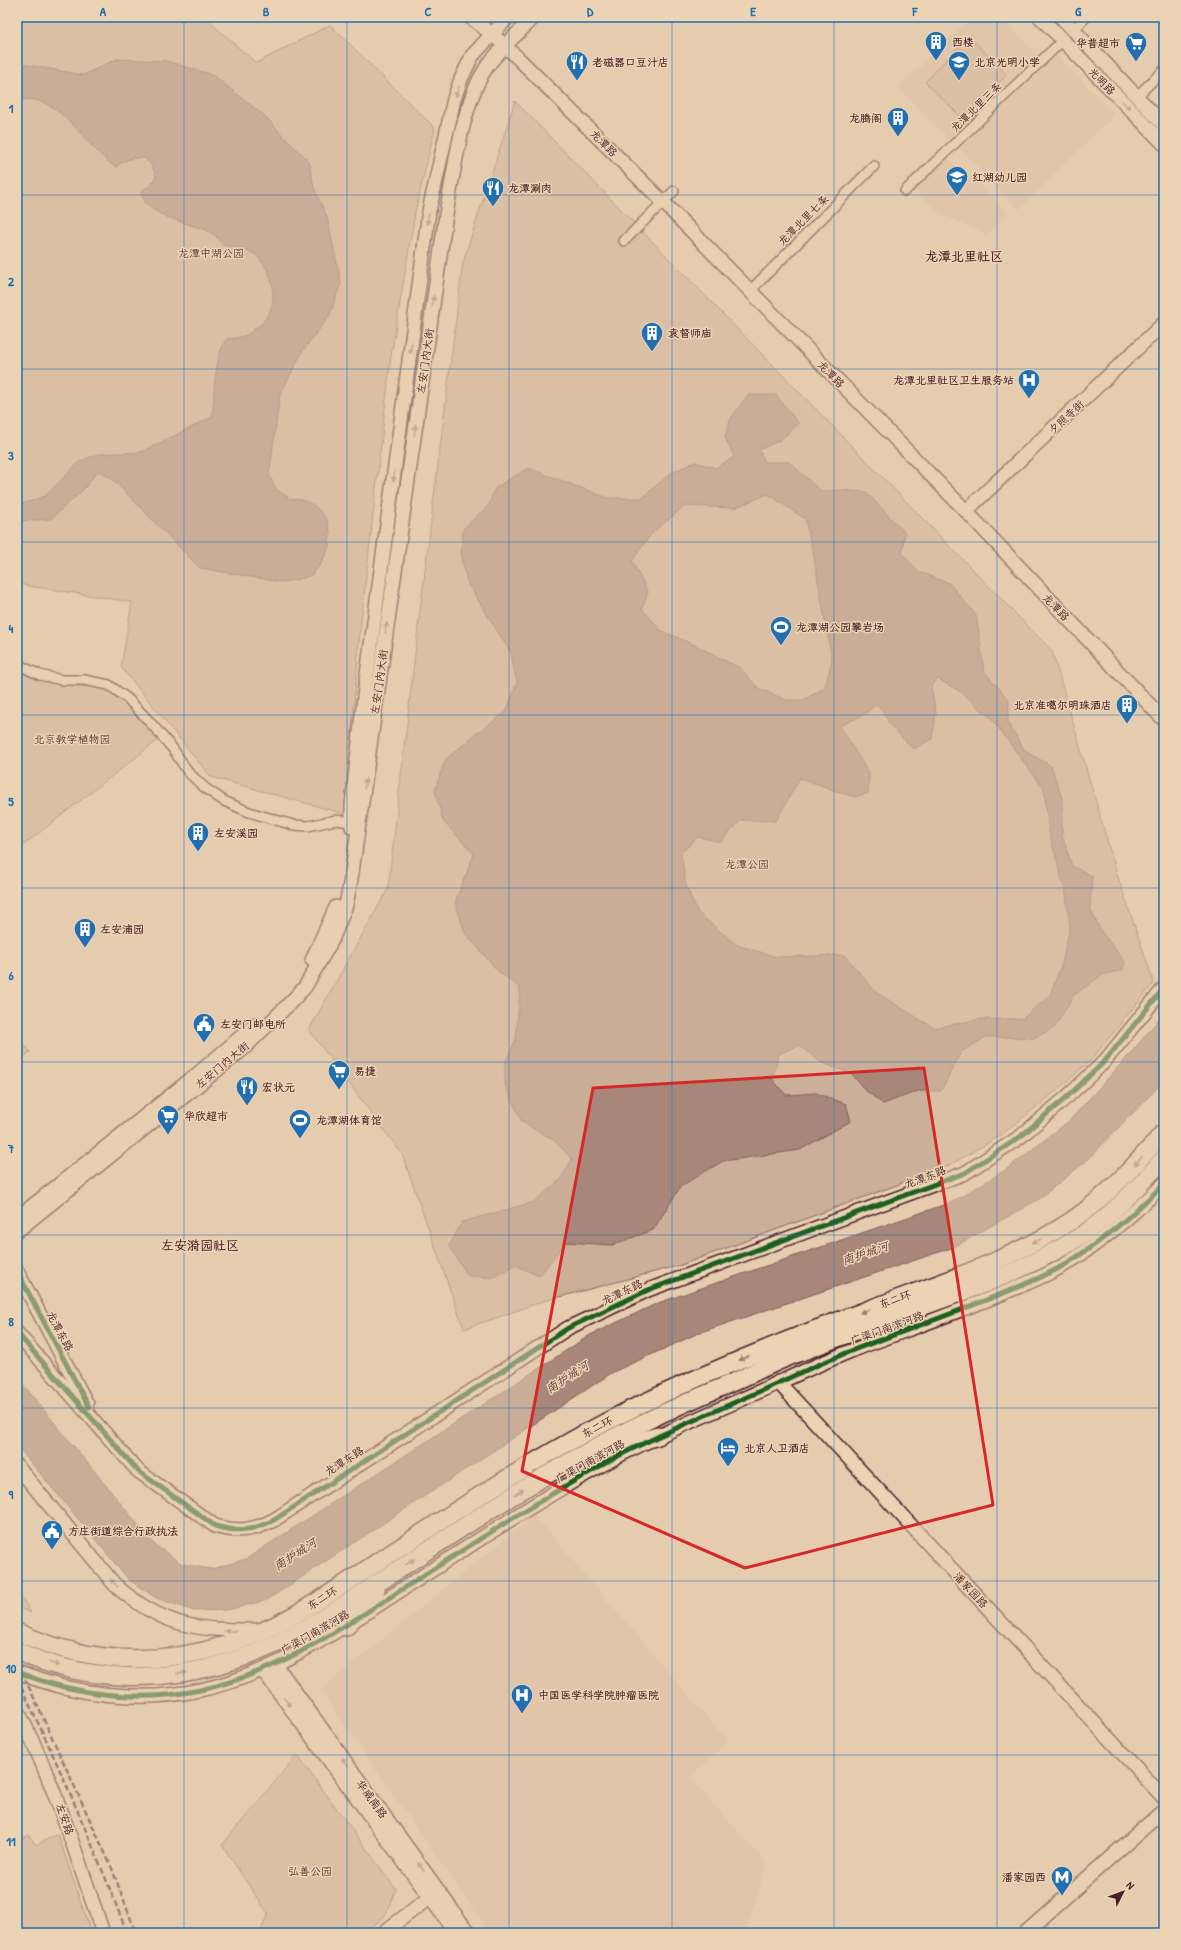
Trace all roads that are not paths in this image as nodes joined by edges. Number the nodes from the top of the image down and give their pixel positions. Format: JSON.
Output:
{"nodes":[{"id":1,"x":460,"y":17,"type":"edge"},
{"id":2,"x":470,"y":17,"type":"edge"},
{"id":3,"x":483,"y":17,"type":"edge"},
{"id":4,"x":488,"y":17,"type":"edge"},
{"id":5,"x":508,"y":17,"type":"edge"},
{"id":6,"x":534,"y":17,"type":"edge"},
{"id":7,"x":1040,"y":17,"type":"edge"},
{"id":8,"x":1061,"y":17,"type":"edge"},
{"id":9,"x":1086,"y":17,"type":"edge"},
{"id":10,"x":1073,"y":30,"type":"junction"},
{"id":11,"x":492,"y":34,"type":"junction"},
{"id":12,"x":1063,"y":40,"type":"junction"},
{"id":13,"x":505,"y":46,"type":"junction"},
{"id":14,"x":1164,"y":70,"type":"edge"},
{"id":15,"x":1136,"y":96,"type":"junction"},
{"id":16,"x":1164,"y":125,"type":"edge"},
{"id":17,"x":1164,"y":144,"type":"edge"},
{"id":18,"x":874,"y":166,"type":"dead end"},
{"id":19,"x":674,"y":190,"type":"dead end"},
{"id":20,"x":906,"y":191,"type":"dead end"},
{"id":21,"x":663,"y":202,"type":"junction"},
{"id":22,"x":624,"y":241,"type":"dead end"},
{"id":23,"x":750,"y":291,"type":"junction"},
{"id":24,"x":1164,"y":323,"type":"edge"},
{"id":25,"x":966,"y":511,"type":"junction"},
{"id":26,"x":17,"y":664,"type":"edge"},
{"id":27,"x":1164,"y":720,"type":"edge"},
{"id":28,"x":356,"y":822,"type":"junction"},
{"id":29,"x":1164,"y":988,"type":"edge"},
{"id":30,"x":1164,"y":1132,"type":"edge"},
{"id":31,"x":1164,"y":1158,"type":"edge"},
{"id":32,"x":1164,"y":1184,"type":"edge"},
{"id":33,"x":17,"y":1218,"type":"edge"},
{"id":34,"x":17,"y":1230,"type":"edge"},
{"id":35,"x":17,"y":1270,"type":"edge"},
{"id":36,"x":17,"y":1333,"type":"edge"},
{"id":37,"x":778,"y":1382,"type":"junction"},
{"id":38,"x":96,"y":1422,"type":"junction"},
{"id":39,"x":658,"y":1436,"type":"junction"},
{"id":40,"x":574,"y":1459,"type":"junction"},
{"id":41,"x":17,"y":1466,"type":"edge"},
{"id":42,"x":387,"y":1577,"type":"junction"},
{"id":43,"x":346,"y":1627,"type":"junction"},
{"id":44,"x":269,"y":1630,"type":"junction"},
{"id":45,"x":17,"y":1632,"type":"edge"},
{"id":46,"x":17,"y":1651,"type":"edge"},
{"id":47,"x":270,"y":1668,"type":"junction"},
{"id":48,"x":17,"y":1672,"type":"edge"},
{"id":49,"x":17,"y":1709,"type":"edge"},
{"id":50,"x":1164,"y":1798,"type":"edge"},
{"id":51,"x":1164,"y":1810,"type":"edge"},
{"id":52,"x":430,"y":1897,"type":"junction"},
{"id":53,"x":103,"y":1933,"type":"edge"},
{"id":54,"x":383,"y":1933,"type":"edge"},
{"id":55,"x":456,"y":1933,"type":"edge"},
{"id":56,"x":468,"y":1933,"type":"edge"},
{"id":57,"x":1025,"y":1933,"type":"edge"}],
"edges":[{"from":1,"to":11,"type":"street","name":"龙潭路"},
{"from":2,"to":11,"type":"street","name":"龙潭路"},
{"from":3,"to":11,"type":"street","name":"龙潭路"},
{"from":4,"to":11,"type":"street"},
{"from":5,"to":11,"type":"street","name":"左安门内大街"},
{"from":6,"to":13,"type":"street","name":"左安门内大街"},
{"from":7,"to":12,"type":"street","name":"光明路"},
{"from":8,"to":10,"type":"street","name":"光明路"},
{"from":9,"to":10,"type":"street"},
{"from":10,"to":15,"type":"street","name":"光明路"},
{"from":11,"to":13,"type":"street","name":"龙潭路"},
{"from":11,"to":28,"type":"street","name":"左安门内大街","one_way":true},
{"from":12,"to":17,"type":"street","name":"光明路","one_way":true},
{"from":12,"to":20,"type":"street","name":"龙潭北里三条"},
{"from":13,"to":21,"type":"street","name":"龙潭路"},
{"from":28,"to":13,"type":"street","name":"左安门内大街","one_way":true},
{"from":14,"to":15,"type":"street"},
{"from":15,"to":16,"type":"street","name":"光明路"},
{"from":18,"to":23,"type":"street","name":"龙潭北里七条"},
{"from":19,"to":21,"type":"street"},
{"from":21,"to":22,"type":"street"},
{"from":21,"to":23,"type":"street","name":"龙潭路"},
{"from":23,"to":25,"type":"street","name":"龙潭路"},
{"from":24,"to":25,"type":"street","name":"夕照寺街"},
{"from":25,"to":27,"type":"street","name":"龙潭路"},
{"from":26,"to":28,"type":"street"},
{"from":28,"to":33,"type":"street","name":"左安门内大街"},
{"from":28,"to":34,"type":"street","name":"左安门内大街"},
{"from":29,"to":38,"type":"street","name":"龙潭东路"},
{"from":30,"to":44,"type":"highway","name":"东二环","one_way":true},
{"from":31,"to":40,"type":"highway","name":"东二环"},
{"from":32,"to":37,"type":"street","name":"广渠门南滨河路"},
{"from":35,"to":38,"type":"street","name":"龙潭东路"},
{"from":36,"to":38,"type":"street","name":"龙潭东路"},
{"from":37,"to":39,"type":"street","name":"广渠门南滨河路"},
{"from":37,"to":50,"type":"street","name":"潘家园路"},
{"from":39,"to":40,"type":"highway"},
{"from":39,"to":43,"type":"street","name":"广渠门南滨河路"},
{"from":42,"to":40,"type":"highway","name":"东二环","one_way":true},
{"from":44,"to":41,"type":"street","one_way":true},
{"from":42,"to":43,"type":"highway"},
{"from":46,"to":42,"type":"highway","name":"东二环","one_way":true},
{"from":43,"to":47,"type":"street","name":"广渠门南滨河路"},
{"from":44,"to":45,"type":"highway","name":"东二环"},
{"from":47,"to":48,"type":"street","name":"广渠门南滨河路"},
{"from":47,"to":52,"type":"main road","name":"华威南路","one_way":true},
{"from":56,"to":47,"type":"main road","name":"华威南路","one_way":true},
{"from":49,"to":53,"type":"street","name":"左安路"},
{"from":51,"to":57,"type":"street"},
{"from":52,"to":54,"type":"street"},
{"from":52,"to":55,"type":"main road","name":"华威南路"}]}
